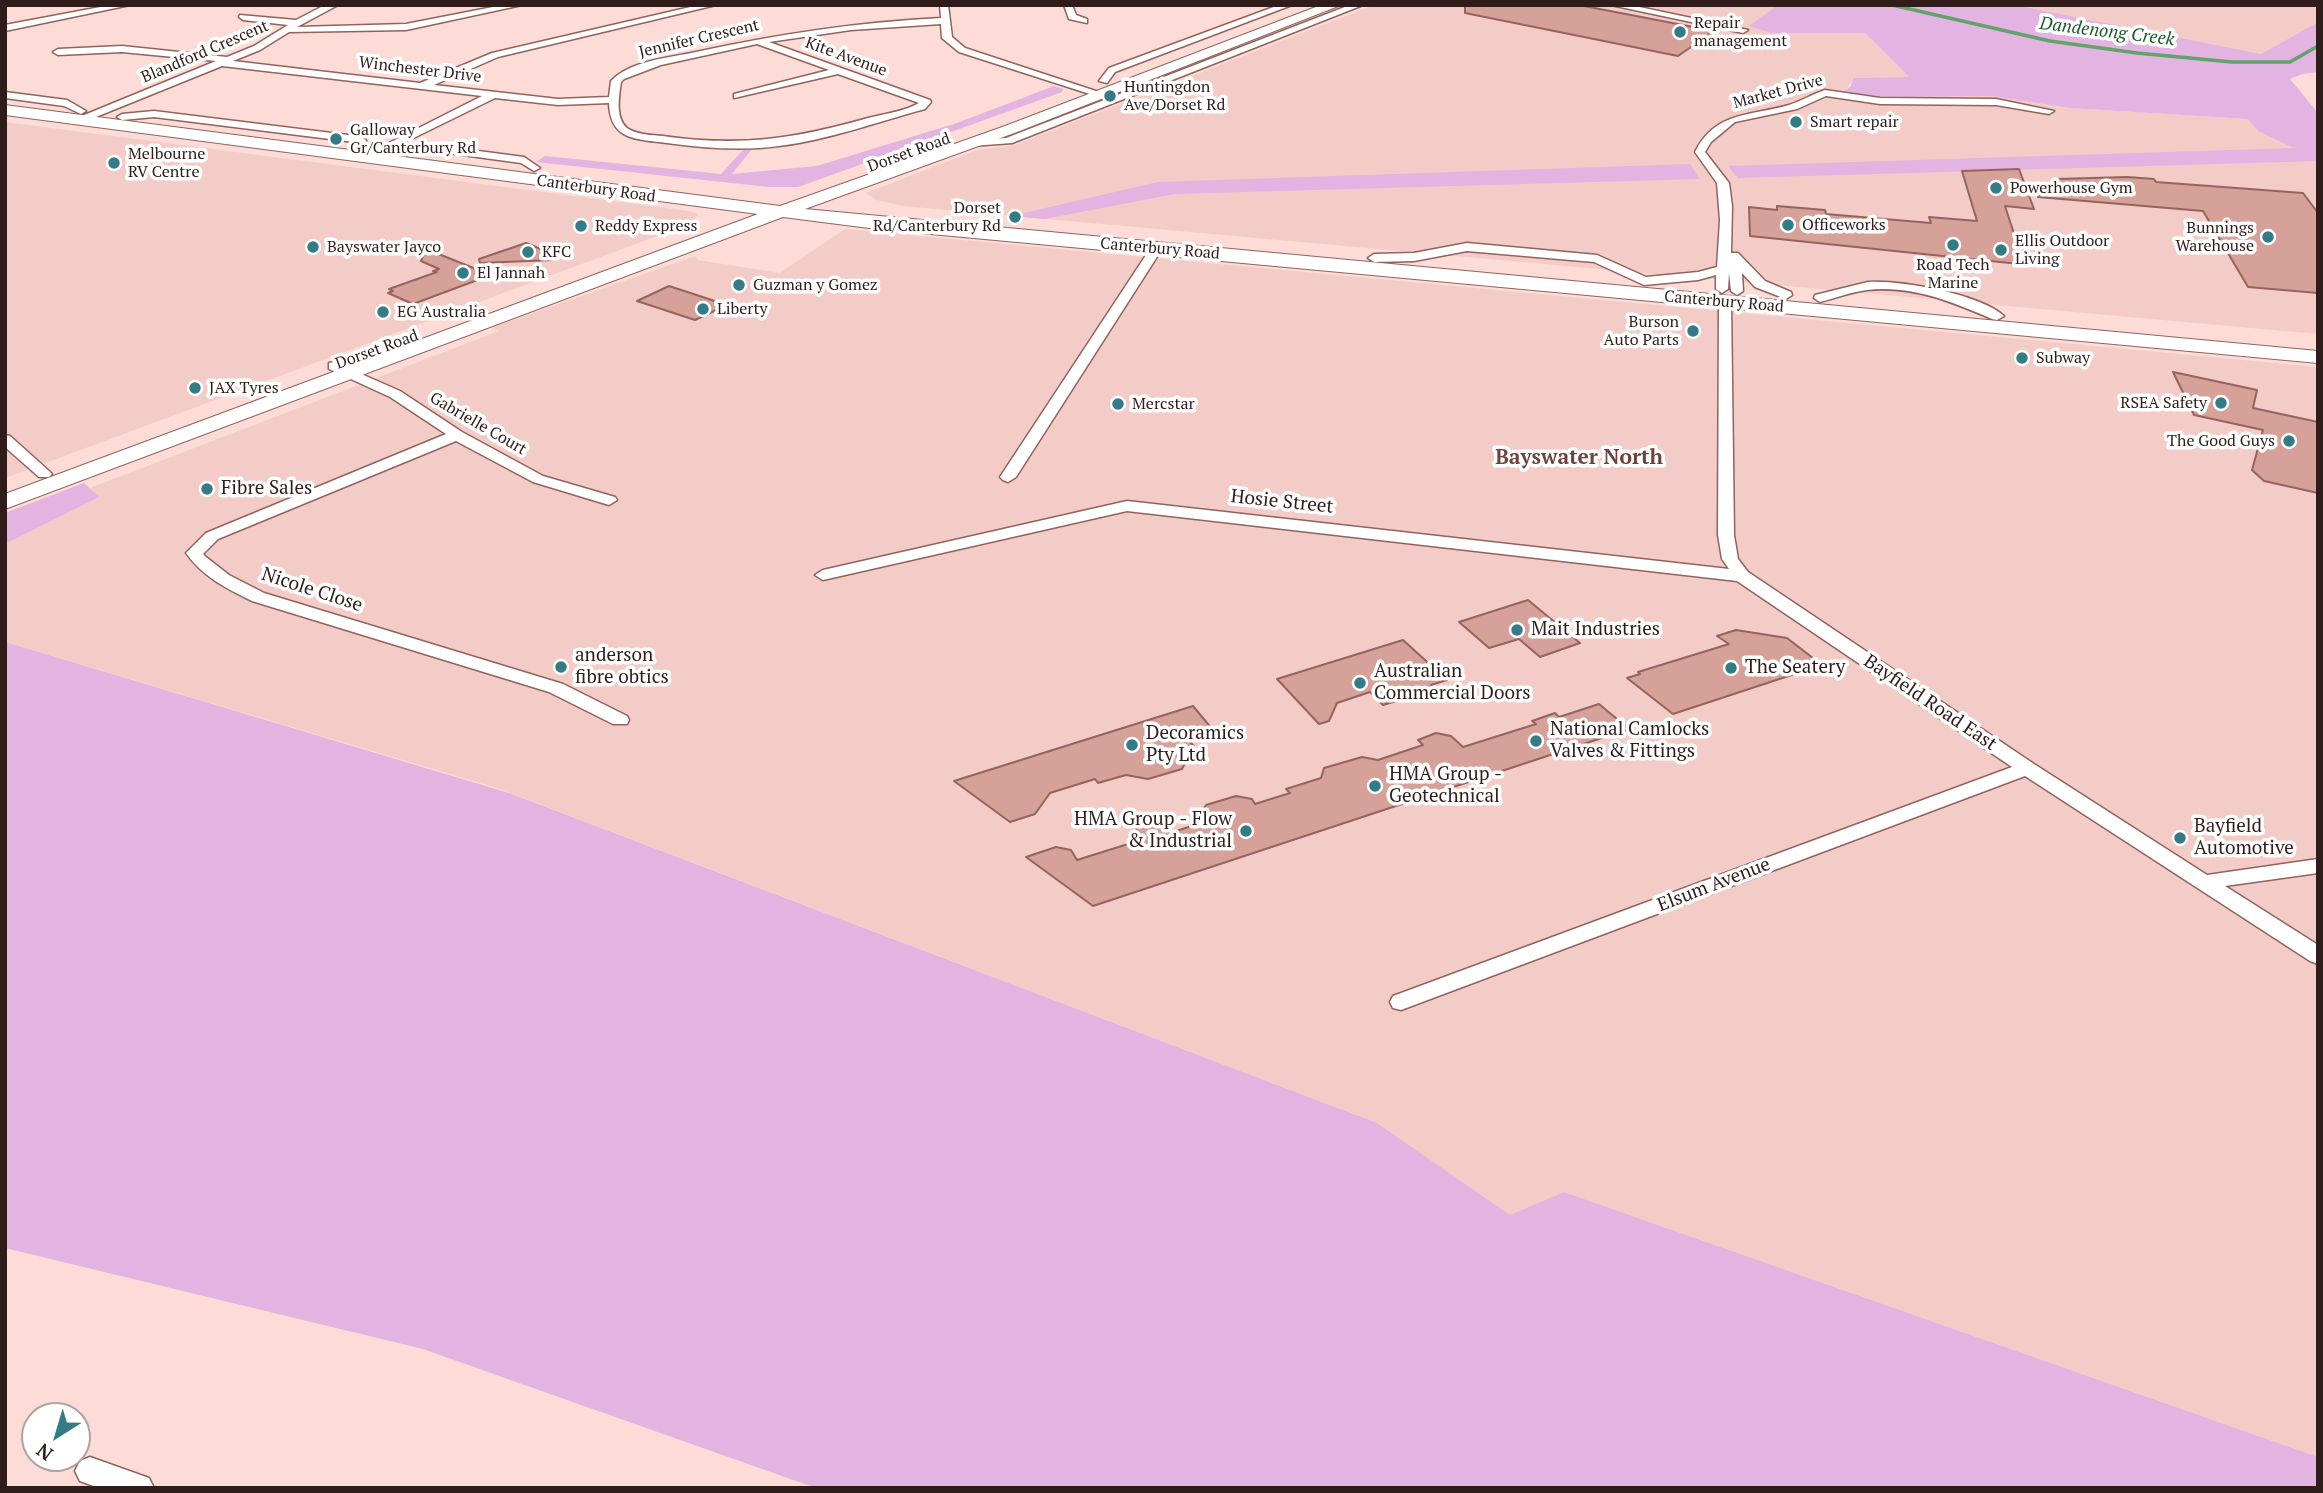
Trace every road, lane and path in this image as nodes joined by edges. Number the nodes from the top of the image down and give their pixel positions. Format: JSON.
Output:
{"nodes":[{"id":1,"x":127,"y":5,"type":"edge"},
{"id":2,"x":334,"y":5,"type":"edge"},
{"id":3,"x":518,"y":5,"type":"edge"},
{"id":4,"x":712,"y":5,"type":"edge"},
{"id":5,"x":944,"y":5,"type":"edge"},
{"id":6,"x":1068,"y":5,"type":"edge"},
{"id":7,"x":1288,"y":5,"type":"edge"},
{"id":8,"x":1310,"y":5,"type":"edge"},
{"id":9,"x":1334,"y":5,"type":"edge"},
{"id":10,"x":1359,"y":5,"type":"edge"},
{"id":11,"x":1615,"y":5,"type":"edge"},
{"id":12,"x":243,"y":17,"type":"dead end"},
{"id":13,"x":835,"y":20,"type":"dead end"},
{"id":14,"x":944,"y":20,"type":"junction"},
{"id":15,"x":1084,"y":21,"type":"dead end"},
{"id":16,"x":8,"y":25,"type":"edge"},
{"id":17,"x":294,"y":26,"type":"junction"},
{"id":18,"x":845,"y":29,"type":"junction"},
{"id":19,"x":1743,"y":30,"type":"dead end"},
{"id":20,"x":756,"y":41,"type":"junction"},
{"id":21,"x":58,"y":52,"type":"dead end"},
{"id":22,"x":1230,"y":54,"type":"junction"},
{"id":23,"x":1202,"y":55,"type":"junction"},
{"id":24,"x":226,"y":62,"type":"junction"},
{"id":25,"x":838,"y":71,"type":"junction"},
{"id":26,"x":424,"y":86,"type":"junction"},
{"id":27,"x":1102,"y":88,"type":"junction"},
{"id":28,"x":1083,"y":90,"type":"junction"},
{"id":29,"x":494,"y":94,"type":"junction"},
{"id":30,"x":5,"y":95,"type":"edge"},
{"id":31,"x":738,"y":96,"type":"dead end"},
{"id":32,"x":614,"y":100,"type":"junction"},
{"id":33,"x":5,"y":102,"type":"edge"},
{"id":34,"x":5,"y":110,"type":"edge"},
{"id":35,"x":124,"y":110,"type":"junction"},
{"id":36,"x":2049,"y":111,"type":"dead end"},
{"id":37,"x":89,"y":116,"type":"junction"},
{"id":38,"x":972,"y":143,"type":"junction"},
{"id":39,"x":385,"y":149,"type":"junction"},
{"id":40,"x":409,"y":149,"type":"junction"},
{"id":41,"x":366,"y":152,"type":"junction"},
{"id":42,"x":534,"y":168,"type":"junction"},
{"id":43,"x":870,"y":179,"type":"junction"},
{"id":44,"x":633,"y":182,"type":"junction"},
{"id":45,"x":729,"y":187,"type":"dead end"},
{"id":46,"x":794,"y":199,"type":"junction"},
{"id":47,"x":699,"y":202,"type":"junction"},
{"id":48,"x":756,"y":209,"type":"junction"},
{"id":49,"x":881,"y":217,"type":"junction"},
{"id":50,"x":703,"y":228,"type":"junction"},
{"id":51,"x":738,"y":229,"type":"junction"},
{"id":52,"x":1726,"y":239,"type":"junction"},
{"id":53,"x":1156,"y":248,"type":"junction"},
{"id":54,"x":1335,"y":260,"type":"junction"},
{"id":55,"x":1736,"y":260,"type":"junction"},
{"id":56,"x":1727,"y":288,"type":"junction"},
{"id":57,"x":1786,"y":295,"type":"junction"},
{"id":58,"x":2318,"y":344,"type":"edge"},
{"id":59,"x":2269,"y":346,"type":"junction"},
{"id":60,"x":2318,"y":357,"type":"edge"},
{"id":61,"x":342,"y":369,"type":"junction"},
{"id":62,"x":457,"y":435,"type":"junction"},
{"id":63,"x":5,"y":439,"type":"edge"},
{"id":64,"x":1008,"y":477,"type":"dead end"},
{"id":65,"x":50,"y":478,"type":"junction"},
{"id":66,"x":5,"y":488,"type":"edge"},
{"id":67,"x":609,"y":500,"type":"dead end"},
{"id":68,"x":5,"y":502,"type":"edge"},
{"id":69,"x":823,"y":575,"type":"dead end"},
{"id":70,"x":1742,"y":576,"type":"junction"},
{"id":71,"x":620,"y":720,"type":"dead end"},
{"id":72,"x":2027,"y":768,"type":"junction"},
{"id":73,"x":2318,"y":866,"type":"edge"},
{"id":74,"x":2205,"y":882,"type":"junction"},
{"id":75,"x":2318,"y":956,"type":"edge"},
{"id":76,"x":1401,"y":1002,"type":"dead end"},
{"id":77,"x":91,"y":1471,"type":"edge"},
{"id":78,"x":139,"y":1488,"type":"edge"}],
"edges":[{"from":1,"to":16,"type":"street"},
{"from":2,"to":17,"type":"street","name":"Blandford Crescent"},
{"from":3,"to":17,"type":"street"},
{"from":4,"to":26,"type":"street"},
{"from":5,"to":14,"type":"street"},
{"from":6,"to":15,"type":"street"},
{"from":7,"to":27,"type":"street","name":"Dorset Road"},
{"from":8,"to":27,"type":"main road","name":"Dorset Road"},
{"from":9,"to":23,"type":"main road","name":"Dorset Road"},
{"from":10,"to":22,"type":"street","name":"Dorset Road"},
{"from":11,"to":19,"type":"street"},
{"from":12,"to":17,"type":"street"},
{"from":13,"to":18,"type":"street"},
{"from":14,"to":18,"type":"street","name":"Jennifer Crescent"},
{"from":14,"to":28,"type":"street"},
{"from":17,"to":24,"type":"street","name":"Blandford Crescent"},
{"from":18,"to":20,"type":"street","name":"Jennifer Crescent"},
{"from":20,"to":25,"type":"street","name":"Kite Avenue"},
{"from":20,"to":32,"type":"street","name":"Jennifer Crescent"},
{"from":21,"to":24,"type":"street","name":"Winchester Drive"},
{"from":22,"to":23,"type":"street","name":"Dorset Road"},
{"from":22,"to":38,"type":"street","name":"Dorset Road"},
{"from":23,"to":27,"type":"main road","name":"Dorset Road"},
{"from":24,"to":26,"type":"street","name":"Winchester Drive"},
{"from":24,"to":35,"type":"street","name":"Blandford Crescent"},
{"from":25,"to":31,"type":"street"},
{"from":25,"to":32,"type":"street","name":"Kite Avenue"},
{"from":26,"to":29,"type":"street","name":"Winchester Drive"},
{"from":27,"to":28,"type":"main road","name":"Dorset Road"},
{"from":27,"to":38,"type":"main road","name":"Dorset Road"},
{"from":28,"to":46,"type":"main road","name":"Dorset Road"},
{"from":29,"to":32,"type":"street","name":"Winchester Drive"},
{"from":29,"to":39,"type":"street"},
{"from":30,"to":37,"type":"street","name":"Canterbury Road"},
{"from":33,"to":37,"type":"main road","name":"Canterbury Road"},
{"from":34,"to":37,"type":"main road","name":"Canterbury Road"},
{"from":35,"to":37,"type":"main road","name":"Canterbury Road"},
{"from":35,"to":41,"type":"main road","name":"Canterbury Road"},
{"from":35,"to":41,"type":"street","name":"Canterbury Road"},
{"from":36,"to":52,"type":"street","name":"Market Drive"},
{"from":37,"to":41,"type":"main road","name":"Canterbury Road"},
{"from":38,"to":43,"type":"main road","name":"Dorset Road"},
{"from":39,"to":40,"type":"main road","name":"Canterbury Road"},
{"from":39,"to":41,"type":"main road"},
{"from":40,"to":42,"type":"main road","name":"Canterbury Road"},
{"from":40,"to":42,"type":"street","name":"Canterbury Road"},
{"from":41,"to":47,"type":"main road","name":"Canterbury Road"},
{"from":42,"to":44,"type":"main road","name":"Canterbury Road"},
{"from":43,"to":46,"type":"main road","name":"Dorset Road"},
{"from":43,"to":49,"type":"main road"},
{"from":44,"to":45,"type":"main road"},
{"from":44,"to":46,"type":"main road","name":"Canterbury Road"},
{"from":46,"to":48,"type":"main road","name":"Canterbury Road"},
{"from":46,"to":49,"type":"main road","name":"Canterbury Road"},
{"from":46,"to":51,"type":"main road","name":"Dorset Road"},
{"from":47,"to":48,"type":"main road","name":"Canterbury Road"},
{"from":47,"to":50,"type":"main road"},
{"from":48,"to":50,"type":"main road","name":"Dorset Road"},
{"from":49,"to":51,"type":"main road"},
{"from":49,"to":53,"type":"main road","name":"Canterbury Road"},
{"from":49,"to":54,"type":"main road","name":"Canterbury Road"},
{"from":50,"to":61,"type":"main road","name":"Dorset Road"},
{"from":51,"to":61,"type":"main road","name":"Dorset Road"},
{"from":52,"to":55,"type":"street","name":"Market Drive"},
{"from":52,"to":56,"type":"street","name":"Market Drive"},
{"from":53,"to":54,"type":"main road","name":"Canterbury Road"},
{"from":53,"to":64,"type":"street"},
{"from":54,"to":56,"type":"main road","name":"Canterbury Road"},
{"from":54,"to":56,"type":"main road","name":"Canterbury Road"},
{"from":55,"to":56,"type":"street","name":"Market Drive"},
{"from":55,"to":57,"type":"street"},
{"from":56,"to":57,"type":"main road","name":"Canterbury Road"},
{"from":56,"to":59,"type":"main road","name":"Canterbury Road"},
{"from":56,"to":70,"type":"street"},
{"from":57,"to":59,"type":"main road","name":"Canterbury Road"},
{"from":58,"to":59,"type":"main road","name":"Canterbury Road"},
{"from":59,"to":60,"type":"main road","name":"Canterbury Road"},
{"from":61,"to":62,"type":"street","name":"Gabrielle Court"},
{"from":61,"to":65,"type":"main road","name":"Dorset Road"},
{"from":62,"to":67,"type":"street","name":"Gabrielle Court"},
{"from":62,"to":71,"type":"street","name":"Nicole Close"},
{"from":63,"to":65,"type":"street"},
{"from":65,"to":66,"type":"main road","name":"Dorset Road"},
{"from":65,"to":68,"type":"main road","name":"Dorset Road"},
{"from":69,"to":70,"type":"street","name":"Hosie Street"},
{"from":70,"to":72,"type":"street","name":"Bayfield Road East"},
{"from":72,"to":74,"type":"street","name":"Bayfield Road East"},
{"from":72,"to":76,"type":"street","name":"Elsum Avenue"},
{"from":73,"to":74,"type":"street"},
{"from":74,"to":75,"type":"street","name":"Bayfield Road East"},
{"from":77,"to":78,"type":"street"}]}
